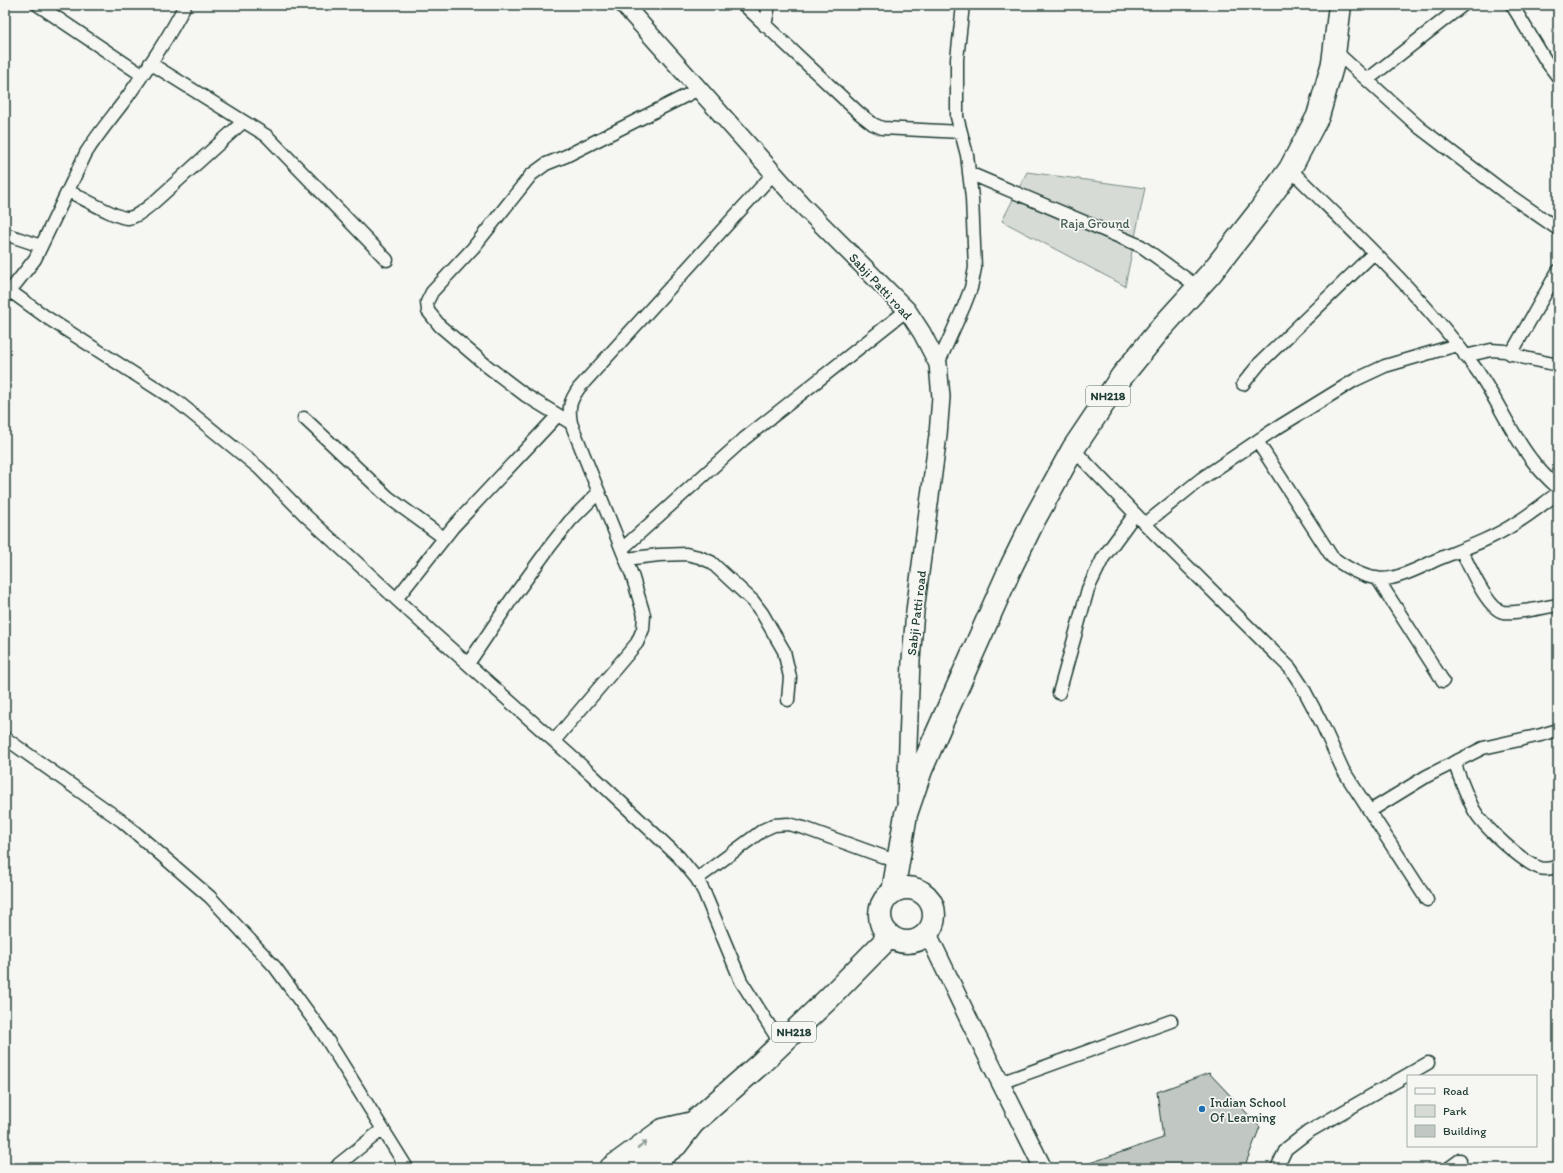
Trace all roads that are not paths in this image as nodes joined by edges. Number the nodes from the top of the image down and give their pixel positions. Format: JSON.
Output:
{"nodes":[{"id":1,"x":38,"y":5,"type":"edge"},
{"id":2,"x":185,"y":5,"type":"edge"},
{"id":3,"x":624,"y":5,"type":"edge"},
{"id":4,"x":744,"y":5,"type":"edge"},
{"id":5,"x":769,"y":5,"type":"edge"},
{"id":6,"x":963,"y":5,"type":"edge"},
{"id":7,"x":1340,"y":5,"type":"edge"},
{"id":8,"x":1463,"y":5,"type":"edge"},
{"id":9,"x":1512,"y":5,"type":"edge"},
{"id":10,"x":765,"y":26,"type":"junction"},
{"id":11,"x":1334,"y":51,"type":"junction"},
{"id":12,"x":150,"y":63,"type":"junction"},
{"id":13,"x":142,"y":75,"type":"junction"},
{"id":14,"x":1558,"y":77,"type":"edge"},
{"id":15,"x":1367,"y":80,"type":"junction"},
{"id":16,"x":699,"y":89,"type":"junction"},
{"id":17,"x":243,"y":122,"type":"junction"},
{"id":18,"x":960,"y":132,"type":"junction"},
{"id":19,"x":1290,"y":169,"type":"junction"},
{"id":20,"x":774,"y":173,"type":"junction"},
{"id":21,"x":969,"y":173,"type":"junction"},
{"id":22,"x":68,"y":191,"type":"junction"},
{"id":23,"x":1558,"y":229,"type":"edge"},
{"id":24,"x":5,"y":234,"type":"edge"},
{"id":25,"x":41,"y":246,"type":"junction"},
{"id":26,"x":1374,"y":253,"type":"junction"},
{"id":27,"x":386,"y":260,"type":"dead end"},
{"id":28,"x":1558,"y":271,"type":"edge"},
{"id":29,"x":1198,"y":287,"type":"junction"},
{"id":30,"x":8,"y":294,"type":"edge"},
{"id":31,"x":906,"y":310,"type":"junction"},
{"id":32,"x":1457,"y":345,"type":"junction"},
{"id":33,"x":1511,"y":354,"type":"junction"},
{"id":34,"x":1465,"y":356,"type":"junction"},
{"id":35,"x":938,"y":364,"type":"junction"},
{"id":36,"x":1558,"y":365,"type":"edge"},
{"id":37,"x":1243,"y":384,"type":"dead end"},
{"id":38,"x":558,"y":415,"type":"junction"},
{"id":39,"x":304,"y":418,"type":"dead end"},
{"id":40,"x":571,"y":423,"type":"junction"},
{"id":41,"x":1258,"y":441,"type":"junction"},
{"id":42,"x":1073,"y":449,"type":"junction"},
{"id":43,"x":1558,"y":488,"type":"edge"},
{"id":44,"x":599,"y":492,"type":"junction"},
{"id":45,"x":1558,"y":492,"type":"edge"},
{"id":46,"x":1136,"y":514,"type":"junction"},
{"id":47,"x":1145,"y":524,"type":"junction"},
{"id":48,"x":444,"y":538,"type":"junction"},
{"id":49,"x":1461,"y":550,"type":"junction"},
{"id":50,"x":624,"y":554,"type":"junction"},
{"id":51,"x":1377,"y":578,"type":"junction"},
{"id":52,"x":396,"y":598,"type":"junction"},
{"id":53,"x":1558,"y":605,"type":"edge"},
{"id":54,"x":468,"y":664,"type":"junction"},
{"id":55,"x":1443,"y":681,"type":"dead end"},
{"id":56,"x":1059,"y":693,"type":"dead end"},
{"id":57,"x":788,"y":700,"type":"dead end"},
{"id":58,"x":1558,"y":730,"type":"edge"},
{"id":59,"x":5,"y":738,"type":"edge"},
{"id":60,"x":554,"y":741,"type":"junction"},
{"id":61,"x":1454,"y":762,"type":"junction"},
{"id":62,"x":1370,"y":811,"type":"junction"},
{"id":63,"x":906,"y":814,"type":"junction"},
{"id":64,"x":898,"y":862,"type":"junction"},
{"id":65,"x":1558,"y":866,"type":"edge"},
{"id":66,"x":696,"y":879,"type":"junction"},
{"id":67,"x":893,"y":892,"type":"junction"},
{"id":68,"x":1427,"y":900,"type":"dead end"},
{"id":69,"x":928,"y":934,"type":"junction"},
{"id":70,"x":890,"y":936,"type":"junction"},
{"id":71,"x":1171,"y":1022,"type":"dead end"},
{"id":72,"x":781,"y":1044,"type":"junction"},
{"id":73,"x":1428,"y":1063,"type":"dead end"},
{"id":74,"x":1407,"y":1075,"type":"edge"},
{"id":75,"x":1407,"y":1075,"type":"edge"},
{"id":76,"x":1000,"y":1083,"type":"junction"},
{"id":77,"x":693,"y":1123,"type":"junction"},
{"id":78,"x":383,"y":1129,"type":"junction"},
{"id":79,"x":1460,"y":1160,"type":"dead end"},
{"id":80,"x":336,"y":1168,"type":"edge"},
{"id":81,"x":407,"y":1168,"type":"edge"},
{"id":82,"x":611,"y":1168,"type":"edge"},
{"id":83,"x":645,"y":1168,"type":"edge"},
{"id":84,"x":1043,"y":1168,"type":"edge"},
{"id":85,"x":1277,"y":1168,"type":"edge"},
{"id":86,"x":1449,"y":1168,"type":"edge"}],
"edges":[{"from":1,"to":13,"type":"street"},
{"from":2,"to":12,"type":"street"},
{"from":3,"to":16,"type":"main road","name":"Sabji Patti road"},
{"from":4,"to":10,"type":"street"},
{"from":5,"to":10,"type":"street"},
{"from":6,"to":18,"type":"street"},
{"from":7,"to":11,"type":"highway","number":"NH218"},
{"from":8,"to":15,"type":"street"},
{"from":9,"to":14,"type":"street"},
{"from":10,"to":18,"type":"street"},
{"from":11,"to":15,"type":"street"},
{"from":11,"to":19,"type":"highway","number":"NH218"},
{"from":12,"to":13,"type":"street"},
{"from":12,"to":17,"type":"street"},
{"from":13,"to":22,"type":"street"},
{"from":15,"to":23,"type":"street"},
{"from":16,"to":20,"type":"main road","name":"Sabji Patti road"},
{"from":16,"to":38,"type":"street"},
{"from":17,"to":22,"type":"street"},
{"from":17,"to":27,"type":"street"},
{"from":18,"to":21,"type":"street"},
{"from":19,"to":26,"type":"street"},
{"from":19,"to":29,"type":"highway","number":"NH218"},
{"from":20,"to":31,"type":"main road","name":"Sabji Patti road"},
{"from":20,"to":40,"type":"street"},
{"from":21,"to":29,"type":"street"},
{"from":21,"to":35,"type":"street"},
{"from":22,"to":25,"type":"street"},
{"from":24,"to":25,"type":"street"},
{"from":25,"to":30,"type":"street"},
{"from":26,"to":32,"type":"street"},
{"from":26,"to":37,"type":"street"},
{"from":28,"to":33,"type":"street"},
{"from":29,"to":42,"type":"highway","number":"NH218"},
{"from":30,"to":52,"type":"street"},
{"from":31,"to":35,"type":"main road","name":"Sabji Patti road"},
{"from":31,"to":50,"type":"street"},
{"from":32,"to":34,"type":"street"},
{"from":32,"to":41,"type":"street"},
{"from":33,"to":34,"type":"street"},
{"from":33,"to":36,"type":"street"},
{"from":34,"to":43,"type":"street"},
{"from":35,"to":63,"type":"main road","name":"Sabji Patti road"},
{"from":38,"to":40,"type":"street"},
{"from":38,"to":48,"type":"street"},
{"from":39,"to":48,"type":"street"},
{"from":40,"to":44,"type":"street"},
{"from":41,"to":47,"type":"street"},
{"from":41,"to":51,"type":"street"},
{"from":42,"to":46,"type":"street"},
{"from":42,"to":63,"type":"highway","number":"NH218"},
{"from":44,"to":50,"type":"street"},
{"from":44,"to":54,"type":"street"},
{"from":45,"to":49,"type":"street"},
{"from":46,"to":47,"type":"street"},
{"from":46,"to":56,"type":"street"},
{"from":47,"to":62,"type":"street"},
{"from":48,"to":52,"type":"street"},
{"from":49,"to":51,"type":"street"},
{"from":49,"to":53,"type":"street"},
{"from":50,"to":57,"type":"street"},
{"from":50,"to":60,"type":"street"},
{"from":51,"to":55,"type":"street"},
{"from":52,"to":54,"type":"street"},
{"from":54,"to":60,"type":"street"},
{"from":58,"to":61,"type":"street"},
{"from":59,"to":78,"type":"street"},
{"from":60,"to":66,"type":"street"},
{"from":61,"to":62,"type":"street"},
{"from":61,"to":65,"type":"street"},
{"from":62,"to":68,"type":"street"},
{"from":63,"to":64,"type":"highway","number":"NH218"},
{"from":64,"to":66,"type":"street"},
{"from":64,"to":67,"type":"highway","number":"NH218"},
{"from":66,"to":72,"type":"street"},
{"from":67,"to":69,"type":"highway"},
{"from":67,"to":70,"type":"highway","number":"NH218"},
{"from":69,"to":70,"type":"highway"},
{"from":69,"to":76,"type":"main road"},
{"from":70,"to":72,"type":"highway","number":"NH218"},
{"from":71,"to":76,"type":"street"},
{"from":72,"to":77,"type":"highway","number":"NH218"},
{"from":73,"to":75,"type":"street"},
{"from":74,"to":85,"type":"street"},
{"from":76,"to":84,"type":"main road"},
{"from":82,"to":77,"type":"highway","number":"NH218","one_way":true},
{"from":77,"to":83,"type":"highway","number":"NH218"},
{"from":78,"to":80,"type":"street"},
{"from":78,"to":81,"type":"street"},
{"from":79,"to":86,"type":"street"}]}
